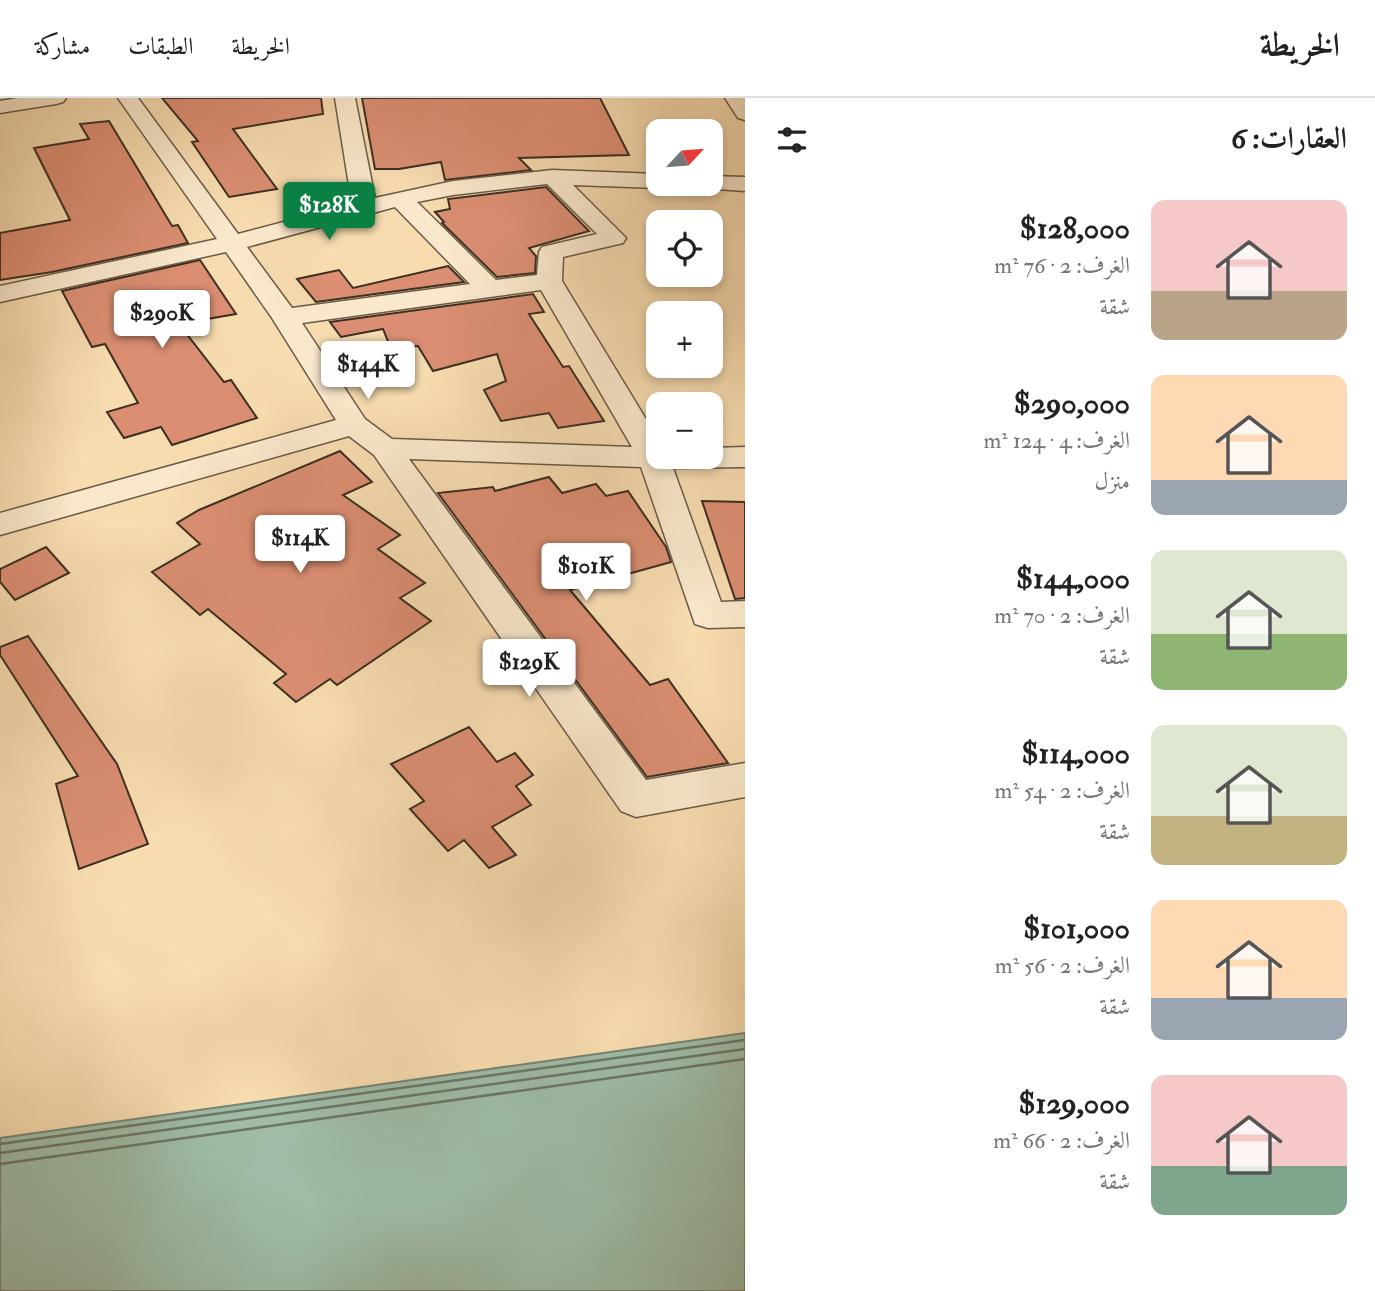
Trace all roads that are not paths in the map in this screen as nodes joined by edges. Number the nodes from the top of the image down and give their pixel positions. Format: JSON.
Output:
{"nodes":[{"id":1,"x":56,"y":98,"type":"edge"},
{"id":2,"x":128,"y":98,"type":"edge"},
{"id":3,"x":345,"y":98,"type":"edge"},
{"id":4,"x":735,"y":98,"type":"edge"},
{"id":5,"x":0,"y":107,"type":"edge"},
{"id":6,"x":745,"y":114,"type":"edge"},
{"id":7,"x":552,"y":177,"type":"junction"},
{"id":8,"x":646,"y":181,"type":"edge"},
{"id":9,"x":723,"y":183,"type":"edge"},
{"id":10,"x":745,"y":184,"type":"edge"},
{"id":11,"x":400,"y":199,"type":"junction"},
{"id":12,"x":365,"y":209,"type":"junction"},
{"id":13,"x":232,"y":243,"type":"junction"},
{"id":14,"x":549,"y":281,"type":"junction"},
{"id":15,"x":490,"y":289,"type":"junction"},
{"id":16,"x":0,"y":294,"type":"edge"},
{"id":17,"x":285,"y":317,"type":"junction"},
{"id":18,"x":354,"y":425,"type":"junction"},
{"id":19,"x":646,"y":445,"type":"edge"},
{"id":20,"x":385,"y":448,"type":"junction"},
{"id":21,"x":723,"y":457,"type":"edge"},
{"id":22,"x":745,"y":457,"type":"edge"},
{"id":23,"x":646,"y":458,"type":"edge"},
{"id":24,"x":658,"y":469,"type":"edge"},
{"id":25,"x":0,"y":524,"type":"edge"},
{"id":26,"x":745,"y":614,"type":"edge"},
{"id":27,"x":745,"y":780,"type":"edge"}],
"edges":[{"from":1,"to":5,"type":"street"},
{"from":2,"to":13,"type":"street"},
{"from":3,"to":12,"type":"street"},
{"from":4,"to":6,"type":"street"},
{"from":7,"to":8,"type":"street"},
{"from":7,"to":11,"type":"street"},
{"from":7,"to":14,"type":"street"},
{"from":9,"to":10,"type":"street"},
{"from":11,"to":12,"type":"street"},
{"from":11,"to":15,"type":"street"},
{"from":12,"to":13,"type":"street"},
{"from":13,"to":16,"type":"street"},
{"from":13,"to":17,"type":"street"},
{"from":14,"to":15,"type":"street"},
{"from":14,"to":19,"type":"street"},
{"from":15,"to":17,"type":"street"},
{"from":17,"to":18,"type":"street"},
{"from":18,"to":20,"type":"street"},
{"from":18,"to":25,"type":"street"},
{"from":20,"to":23,"type":"street"},
{"from":20,"to":27,"type":"street"},
{"from":21,"to":22,"type":"street"},
{"from":24,"to":26,"type":"street"}]}
